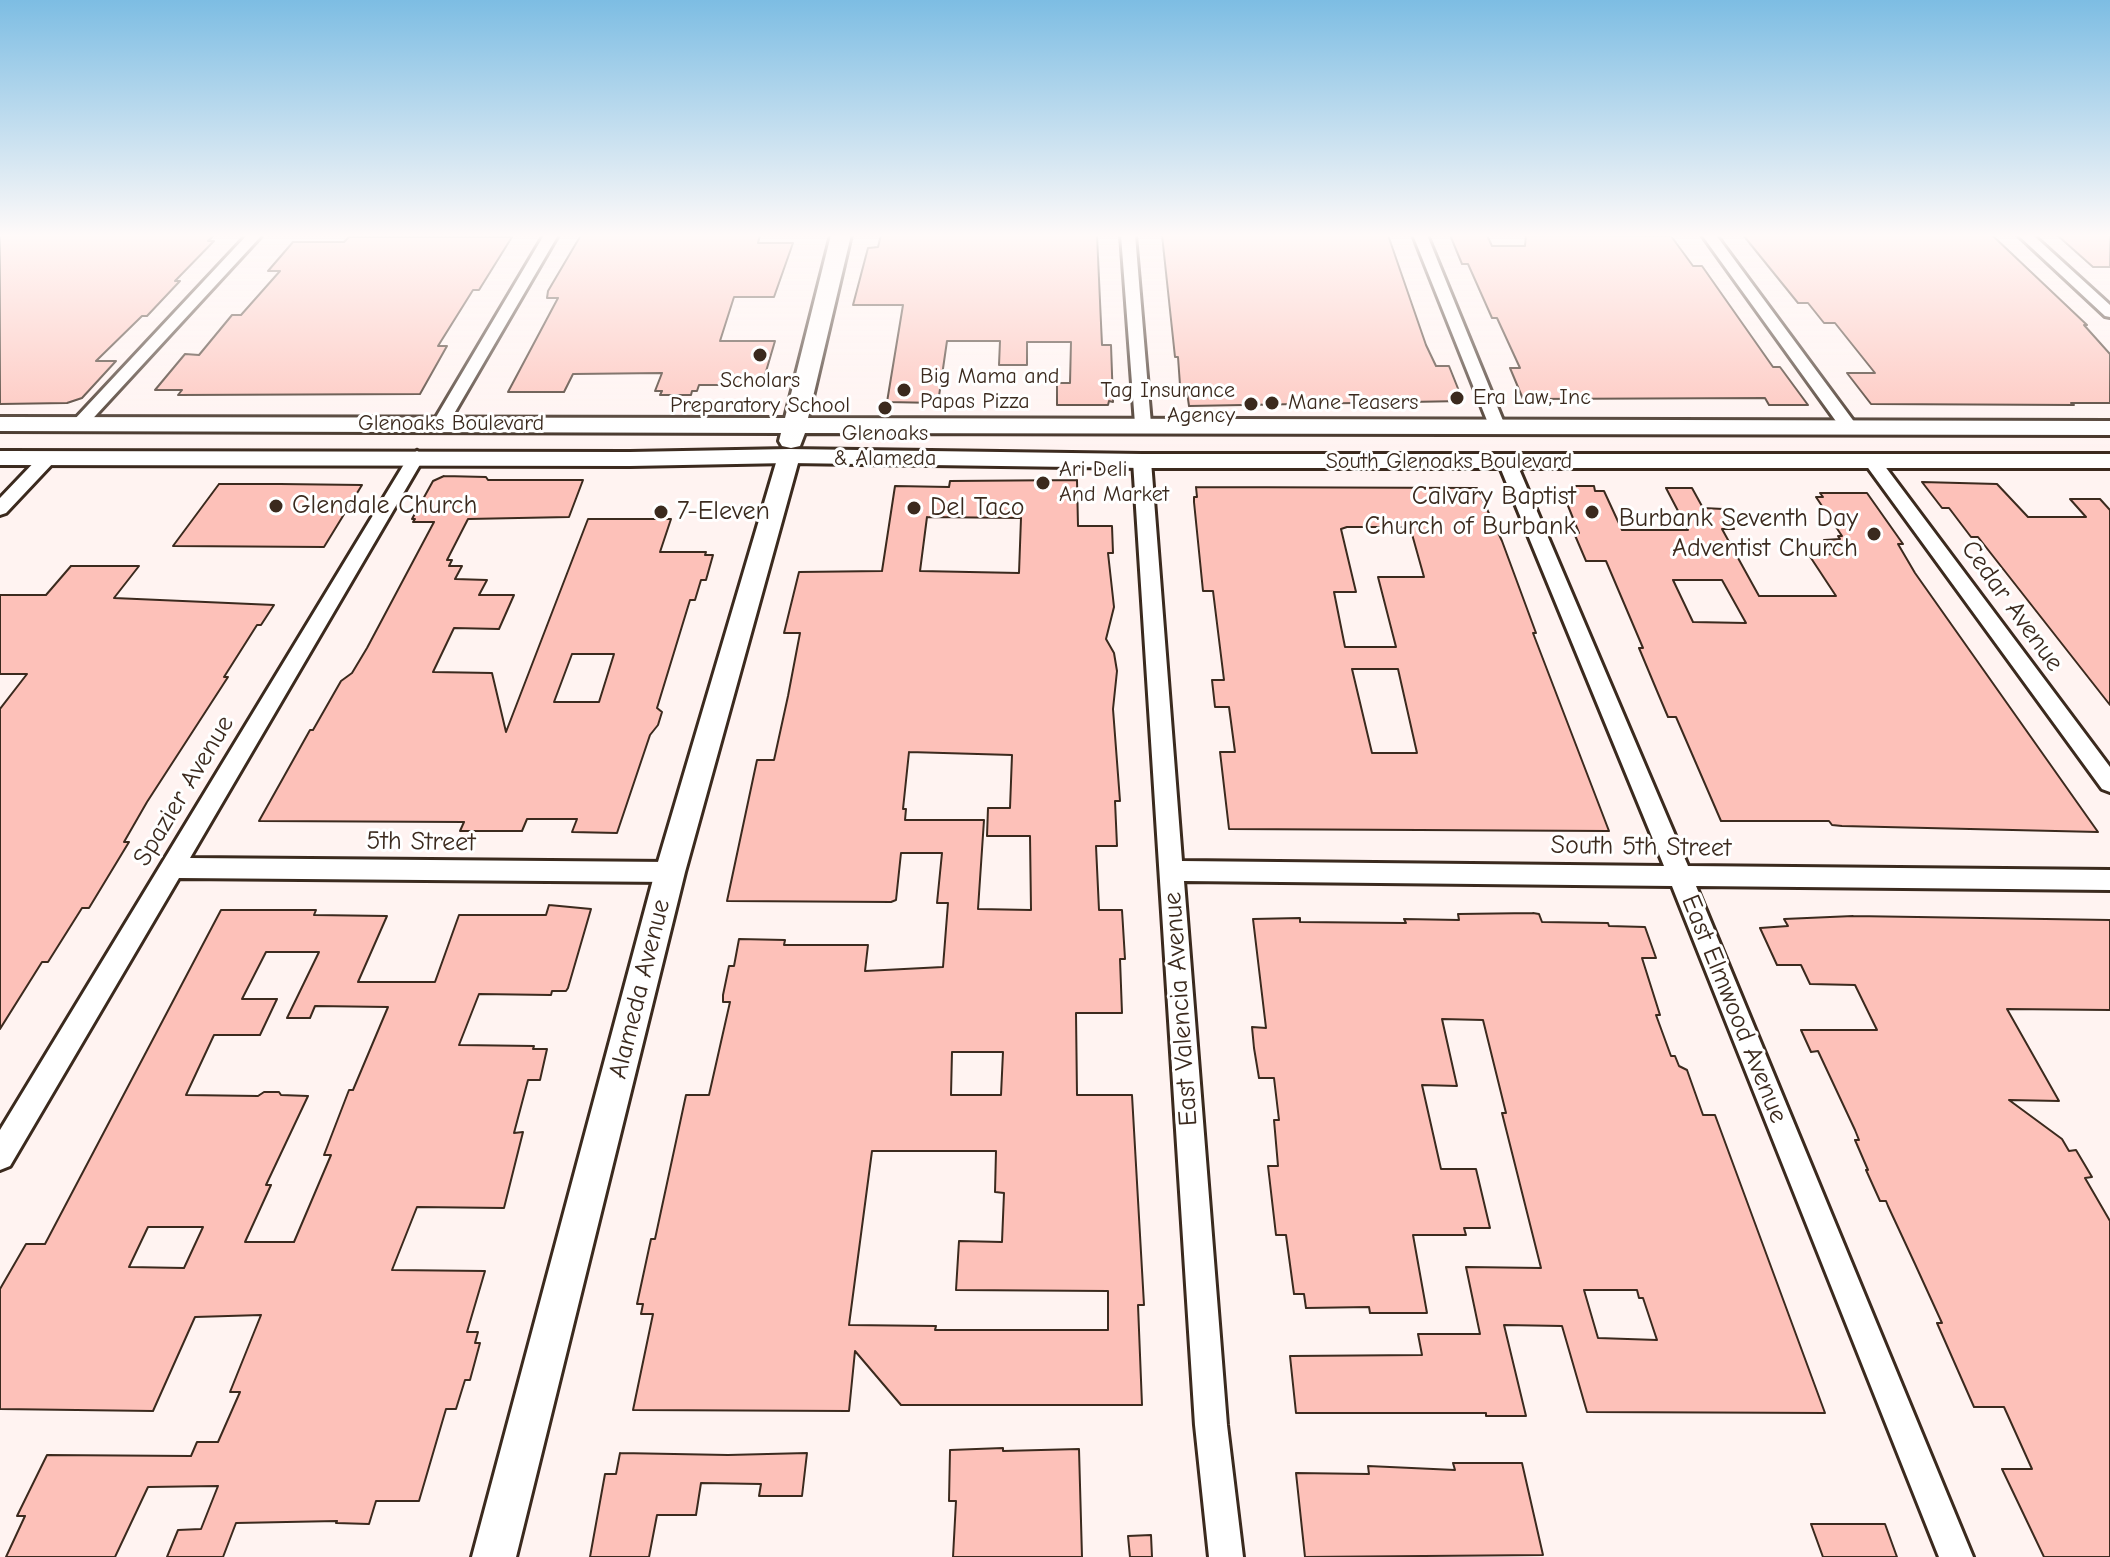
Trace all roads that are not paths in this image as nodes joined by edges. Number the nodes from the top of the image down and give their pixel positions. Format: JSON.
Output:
{"nodes":[{"id":1,"x":187,"y":308,"type":"edge"},
{"id":2,"x":508,"y":308,"type":"edge"},
{"id":3,"x":823,"y":308,"type":"edge"},
{"id":4,"x":1134,"y":308,"type":"edge"},
{"id":5,"x":1449,"y":308,"type":"edge"},
{"id":6,"x":1762,"y":308,"type":"edge"},
{"id":7,"x":795,"y":423,"type":"junction"},
{"id":8,"x":0,"y":424,"type":"edge"},
{"id":9,"x":79,"y":424,"type":"junction"},
{"id":10,"x":440,"y":424,"type":"junction"},
{"id":11,"x":902,"y":424,"type":"joint"},
{"id":12,"x":1143,"y":424,"type":"junction"},
{"id":13,"x":1849,"y":427,"type":"junction"},
{"id":14,"x":1498,"y":428,"type":"junction"},
{"id":15,"x":2110,"y":428,"type":"edge"},
{"id":16,"x":417,"y":456,"type":"junction"},
{"id":17,"x":789,"y":456,"type":"junction"},
{"id":18,"x":0,"y":458,"type":"edge"},
{"id":19,"x":48,"y":458,"type":"junction"},
{"id":20,"x":1142,"y":461,"type":"junction"},
{"id":21,"x":1872,"y":461,"type":"junction"},
{"id":22,"x":2110,"y":461,"type":"edge"},
{"id":23,"x":1507,"y":462,"type":"junction"},
{"id":24,"x":0,"y":509,"type":"edge"},
{"id":25,"x":2110,"y":783,"type":"edge"},
{"id":26,"x":170,"y":868,"type":"junction"},
{"id":27,"x":1171,"y":871,"type":"junction"},
{"id":28,"x":670,"y":872,"type":"junction"},
{"id":29,"x":1680,"y":876,"type":"junction"},
{"id":30,"x":2110,"y":880,"type":"edge"},
{"id":31,"x":0,"y":1156,"type":"edge"},
{"id":32,"x":494,"y":1557,"type":"edge"},
{"id":33,"x":1226,"y":1557,"type":"edge"},
{"id":34,"x":1956,"y":1557,"type":"edge"}],
"edges":[{"from":1,"to":9,"type":"street"},
{"from":2,"to":10,"type":"street"},
{"from":3,"to":7,"type":"main road","name":"Alameda Avenue"},
{"from":4,"to":12,"type":"street"},
{"from":5,"to":14,"type":"street"},
{"from":6,"to":13,"type":"street"},
{"from":7,"to":10,"type":"main road","name":"Glenoaks Boulevard"},
{"from":7,"to":11,"type":"main road","name":"Glenoaks Boulevard"},
{"from":7,"to":17,"type":"main road","name":"Alameda Avenue"},
{"from":8,"to":9,"type":"main road","name":"Glenoaks Boulevard"},
{"from":9,"to":10,"type":"main road","name":"Glenoaks Boulevard"},
{"from":11,"to":12,"type":"main road","name":"South Glenoaks Boulevard"},
{"from":12,"to":14,"type":"main road","name":"South Glenoaks Boulevard"},
{"from":13,"to":14,"type":"main road","name":"South Glenoaks Boulevard"},
{"from":13,"to":15,"type":"main road","name":"South Glenoaks Boulevard"},
{"from":16,"to":17,"type":"main road","name":"Glenoaks Boulevard"},
{"from":16,"to":19,"type":"main road","name":"Glenoaks Boulevard"},
{"from":16,"to":26,"type":"street","name":"Spazier Avenue"},
{"from":17,"to":20,"type":"main road","name":"South Glenoaks Boulevard"},
{"from":17,"to":28,"type":"street","name":"Alameda Avenue"},
{"from":18,"to":19,"type":"main road","name":"Glenoaks Boulevard"},
{"from":19,"to":24,"type":"street"},
{"from":20,"to":23,"type":"main road","name":"South Glenoaks Boulevard"},
{"from":20,"to":27,"type":"street","name":"East Valencia Avenue"},
{"from":21,"to":22,"type":"main road","name":"South Glenoaks Boulevard"},
{"from":21,"to":23,"type":"main road","name":"South Glenoaks Boulevard"},
{"from":21,"to":25,"type":"street","name":"Cedar Avenue"},
{"from":23,"to":29,"type":"street","name":"East Elmwood Avenue"},
{"from":26,"to":28,"type":"street","name":"5th Street"},
{"from":26,"to":31,"type":"street","name":"Spazier Avenue"},
{"from":27,"to":29,"type":"street","name":"South 5th Street"},
{"from":27,"to":33,"type":"street","name":"East Valencia Avenue"},
{"from":28,"to":32,"type":"street","name":"Alameda Avenue"},
{"from":29,"to":30,"type":"street","name":"South 5th Street"},
{"from":29,"to":34,"type":"street","name":"East Elmwood Avenue"}]}
